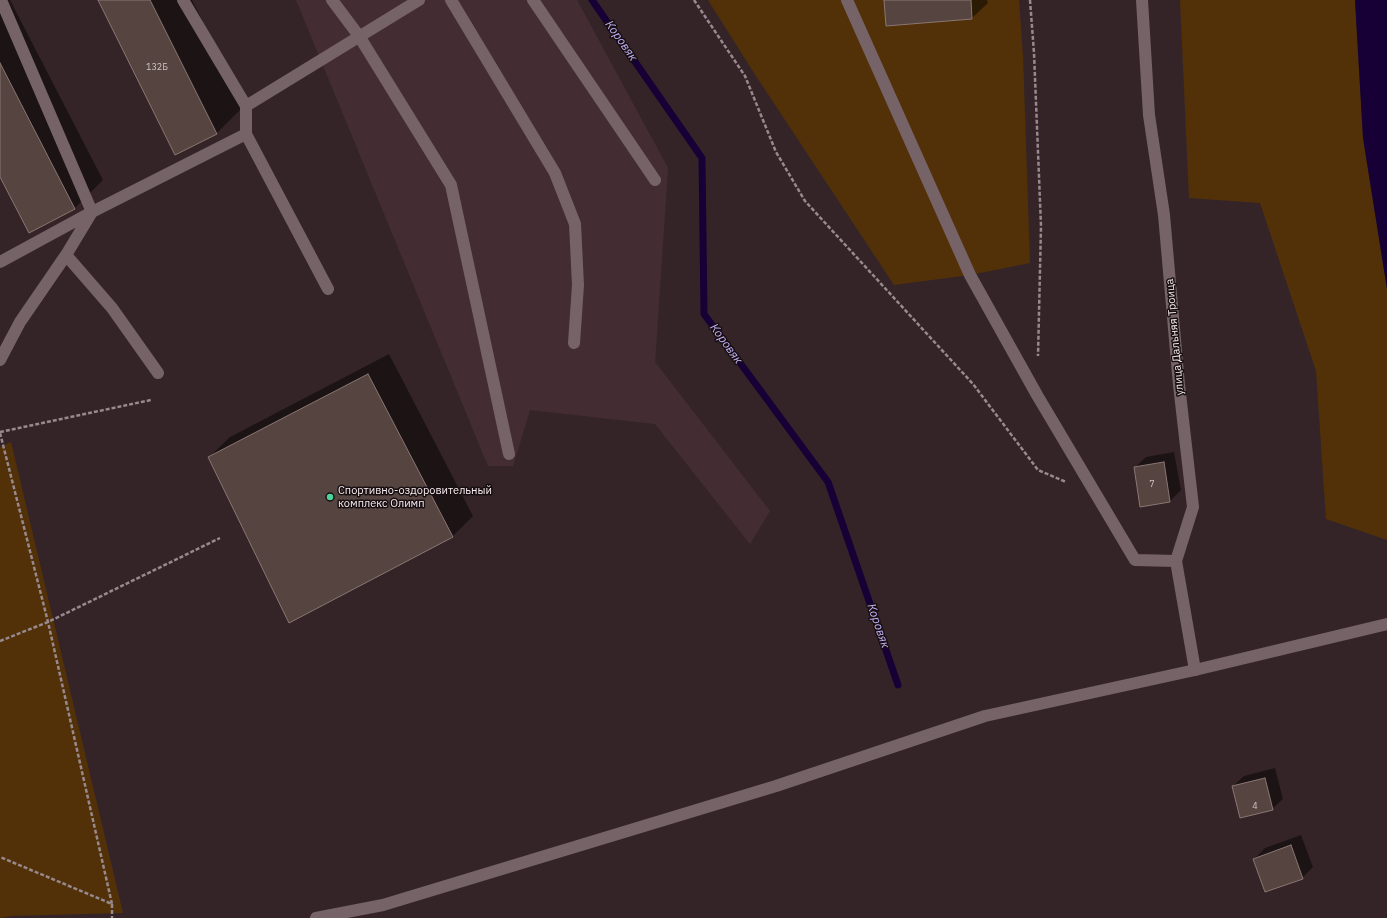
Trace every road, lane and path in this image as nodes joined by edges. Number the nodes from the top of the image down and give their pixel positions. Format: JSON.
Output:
{"nodes":[{"id":1,"x":0,"y":0,"type":"edge"},
{"id":2,"x":183,"y":0,"type":"edge"},
{"id":3,"x":332,"y":0,"type":"edge"},
{"id":4,"x":419,"y":0,"type":"edge"},
{"id":5,"x":451,"y":0,"type":"edge"},
{"id":6,"x":533,"y":0,"type":"edge"},
{"id":7,"x":694,"y":0,"type":"edge"},
{"id":8,"x":847,"y":0,"type":"edge"},
{"id":9,"x":1030,"y":0,"type":"edge"},
{"id":10,"x":1142,"y":0,"type":"edge"},
{"id":11,"x":359,"y":36,"type":"junction"},
{"id":12,"x":246,"y":106,"type":"junction"},
{"id":13,"x":246,"y":134,"type":"junction"},
{"id":14,"x":655,"y":180,"type":"dead end"},
{"id":15,"x":92,"y":212,"type":"junction"},
{"id":16,"x":66,"y":255,"type":"junction"},
{"id":17,"x":0,"y":262,"type":"edge"},
{"id":18,"x":328,"y":289,"type":"dead end"},
{"id":19,"x":574,"y":343,"type":"dead end"},
{"id":20,"x":1038,"y":356,"type":"dead end"},
{"id":21,"x":0,"y":360,"type":"edge"},
{"id":22,"x":158,"y":373,"type":"dead end"},
{"id":23,"x":151,"y":400,"type":"dead end"},
{"id":24,"x":0,"y":432,"type":"edge"},
{"id":25,"x":509,"y":454,"type":"dead end"},
{"id":26,"x":1097,"y":496,"type":"junction"},
{"id":27,"x":220,"y":538,"type":"dead end"},
{"id":28,"x":1176,"y":561,"type":"junction"},
{"id":29,"x":48,"y":622,"type":"junction"},
{"id":30,"x":1387,"y":624,"type":"edge"},
{"id":31,"x":0,"y":641,"type":"edge"},
{"id":32,"x":1195,"y":670,"type":"junction"},
{"id":33,"x":0,"y":857,"type":"edge"},
{"id":34,"x":112,"y":904,"type":"junction"},
{"id":35,"x":112,"y":918,"type":"edge"},
{"id":36,"x":316,"y":918,"type":"edge"}],
"edges":[{"from":1,"to":15,"type":"street"},
{"from":2,"to":12,"type":"street"},
{"from":3,"to":11,"type":"street"},
{"from":4,"to":11,"type":"street"},
{"from":5,"to":19,"type":"street"},
{"from":6,"to":14,"type":"street"},
{"from":7,"to":26,"type":"path"},
{"from":8,"to":26,"type":"street"},
{"from":9,"to":20,"type":"path"},
{"from":10,"to":28,"type":"street","name":"улица Дальняя Троица"},
{"from":11,"to":12,"type":"street"},
{"from":11,"to":25,"type":"street"},
{"from":12,"to":13,"type":"street"},
{"from":13,"to":15,"type":"street"},
{"from":13,"to":18,"type":"street"},
{"from":15,"to":16,"type":"street"},
{"from":15,"to":17,"type":"street"},
{"from":16,"to":21,"type":"street"},
{"from":16,"to":22,"type":"street"},
{"from":23,"to":24,"type":"path"},
{"from":24,"to":29,"type":"path"},
{"from":26,"to":28,"type":"street"},
{"from":27,"to":29,"type":"path"},
{"from":28,"to":32,"type":"street","name":"улица Дальняя Троица"},
{"from":29,"to":31,"type":"path"},
{"from":29,"to":34,"type":"path"},
{"from":30,"to":32,"type":"street"},
{"from":32,"to":36,"type":"street"},
{"from":33,"to":34,"type":"path"},
{"from":34,"to":35,"type":"path"}]}
